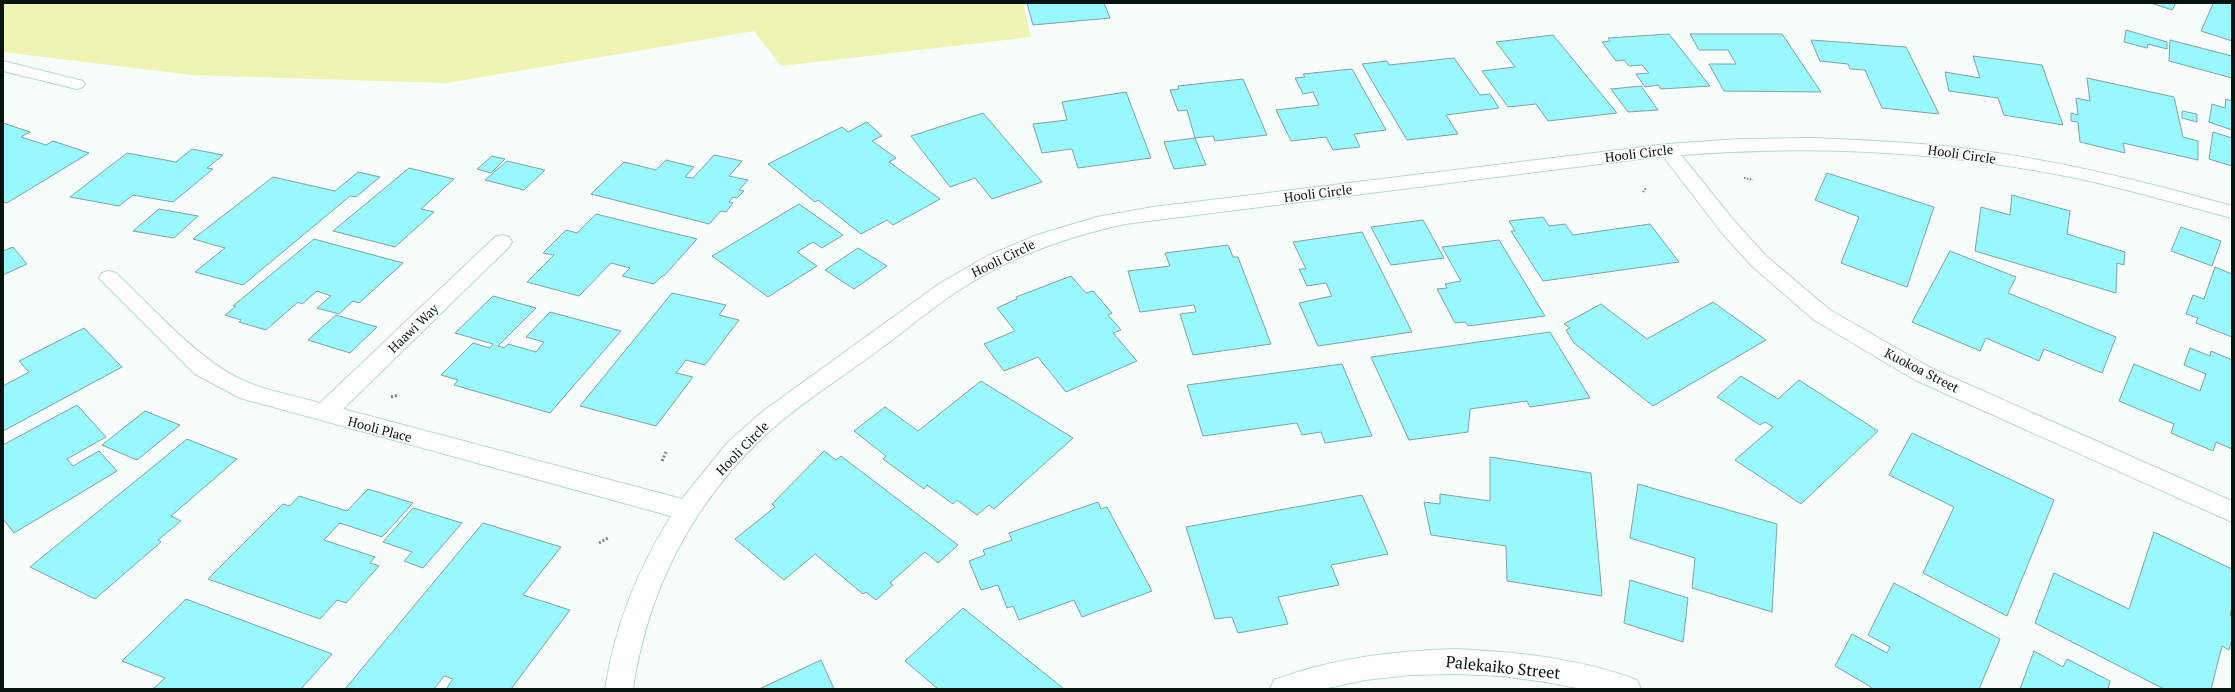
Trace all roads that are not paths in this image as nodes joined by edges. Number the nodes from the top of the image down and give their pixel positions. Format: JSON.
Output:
{"nodes":[{"id":1,"x":3,"y":66,"type":"edge"},
{"id":2,"x":77,"y":84,"type":"dead end"},
{"id":3,"x":1668,"y":150,"type":"junction"},
{"id":4,"x":2232,"y":212,"type":"edge"},
{"id":5,"x":502,"y":242,"type":"dead end"},
{"id":6,"x":109,"y":278,"type":"dead end"},
{"id":7,"x":324,"y":413,"type":"junction"},
{"id":8,"x":687,"y":510,"type":"junction"},
{"id":9,"x":2232,"y":512,"type":"edge"},
{"id":10,"x":619,"y":689,"type":"edge"},
{"id":11,"x":1284,"y":689,"type":"edge"},
{"id":12,"x":1627,"y":689,"type":"edge"}],
"edges":[{"from":1,"to":2,"type":"lane"},
{"from":3,"to":4,"type":"street","name":"Hooli Circle"},
{"from":3,"to":8,"type":"street","name":"Hooli Circle"},
{"from":3,"to":9,"type":"street","name":"Kuokoa Street"},
{"from":5,"to":7,"type":"street","name":"Haawi Way"},
{"from":6,"to":7,"type":"street","name":"Hooli Place"},
{"from":7,"to":8,"type":"street","name":"Hooli Place"},
{"from":8,"to":10,"type":"street","name":"Hooli Circle"},
{"from":11,"to":12,"type":"street","name":"Palekaiko Street"}]}
